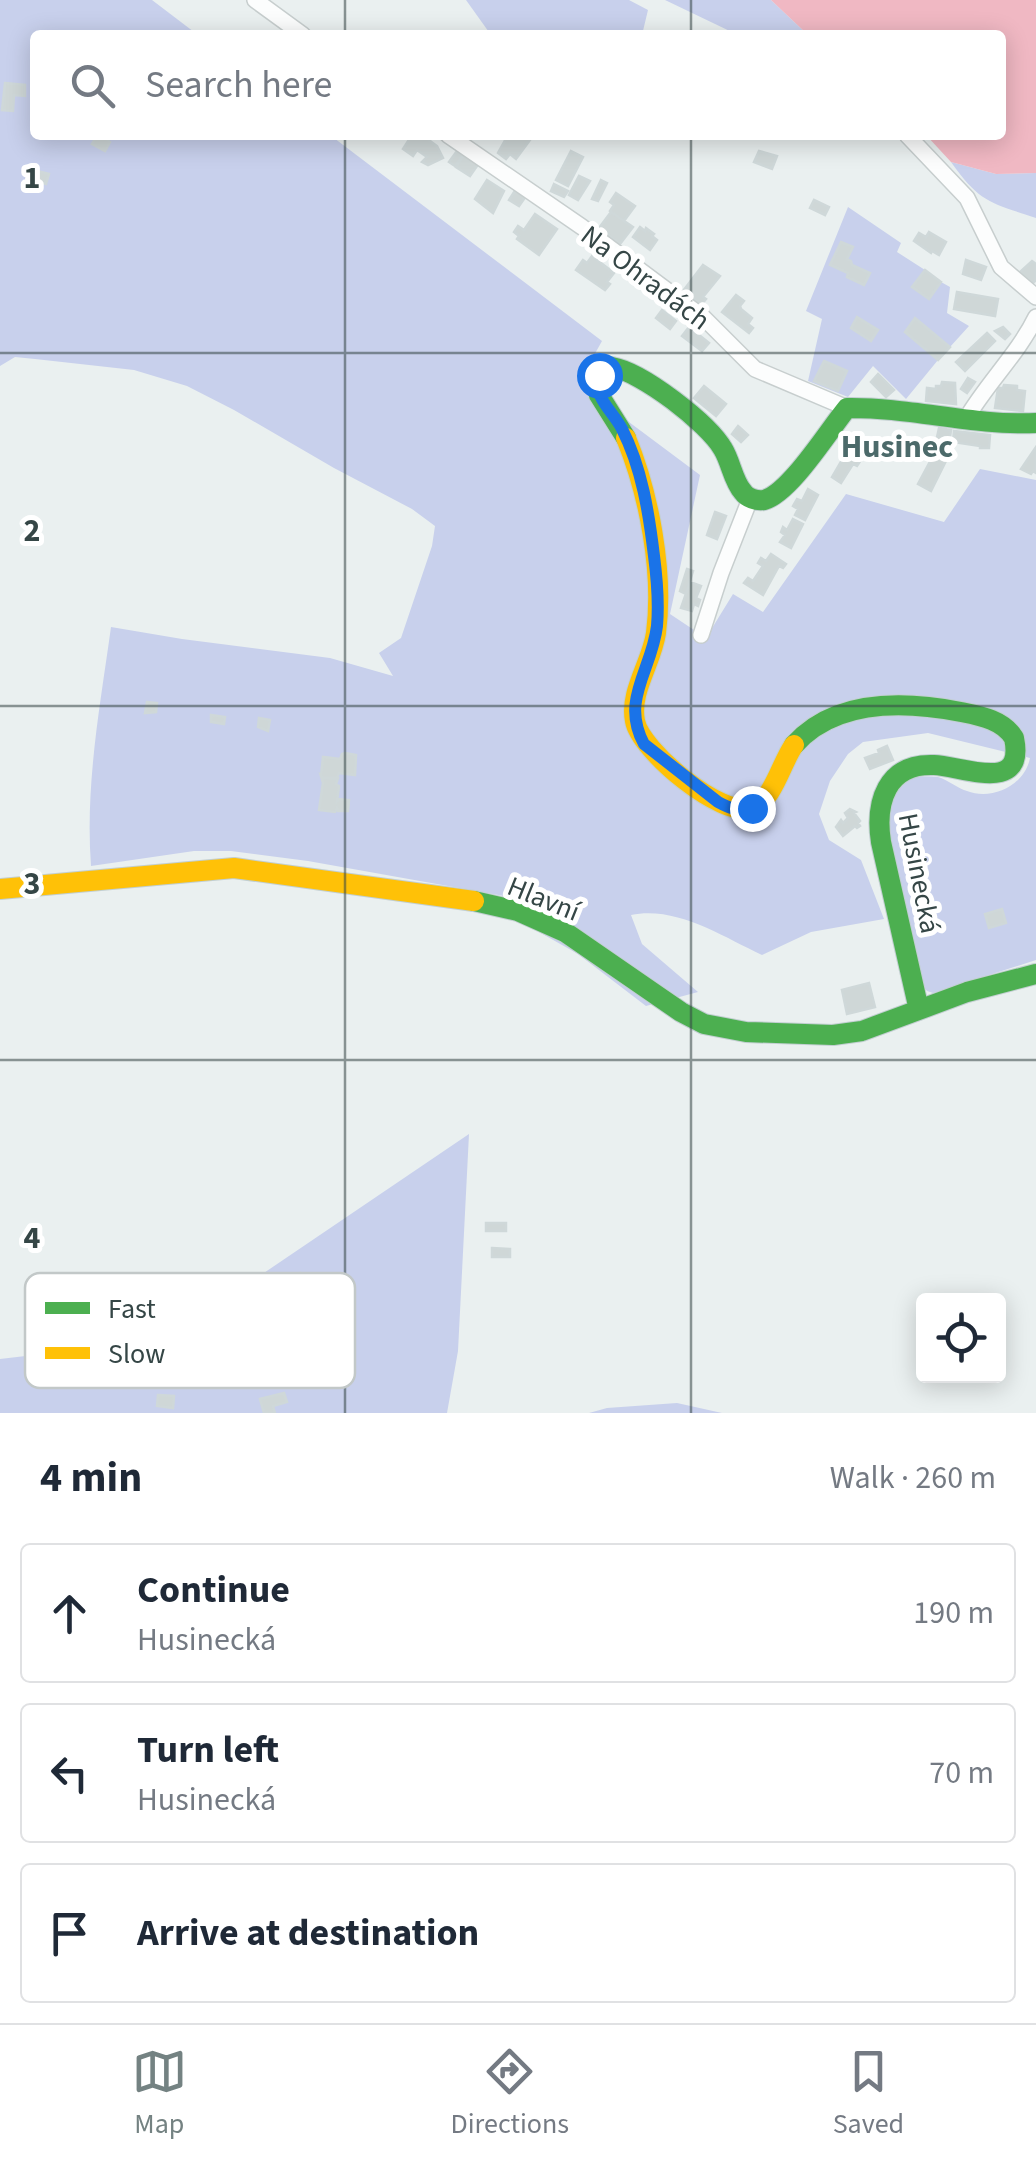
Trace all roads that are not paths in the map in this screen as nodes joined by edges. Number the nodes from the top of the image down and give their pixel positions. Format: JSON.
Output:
{"nodes":[{"id":1,"x":255,"y":0,"type":"edge"},
{"id":2,"x":296,"y":30,"type":"edge"},
{"id":3,"x":455,"y":140,"type":"edge"},
{"id":4,"x":912,"y":140,"type":"edge"},
{"id":5,"x":1036,"y":297,"type":"edge"},
{"id":6,"x":1036,"y":317,"type":"edge"},
{"id":7,"x":847,"y":408,"type":"junction"},
{"id":8,"x":966,"y":418,"type":"junction"},
{"id":9,"x":1036,"y":423,"type":"edge"},
{"id":10,"x":750,"y":499,"type":"junction"},
{"id":11,"x":701,"y":635,"type":"dead end"},
{"id":12,"x":0,"y":889,"type":"edge"},
{"id":13,"x":1036,"y":974,"type":"edge"},
{"id":14,"x":920,"y":1010,"type":"junction"}],
"edges":[{"from":1,"to":2,"type":"street"},
{"from":3,"to":7,"type":"street","name":"Na Ohradách"},
{"from":4,"to":5,"type":"street"},
{"from":6,"to":8,"type":"street"},
{"from":7,"to":8,"type":"street"},
{"from":7,"to":10,"type":"street"},
{"from":8,"to":9,"type":"street"},
{"from":10,"to":11,"type":"street"},
{"from":10,"to":14,"type":"street","name":"Husinecká"},
{"from":12,"to":14,"type":"street","name":"Hlavní"},
{"from":13,"to":14,"type":"street","name":"Hlavní"}]}
